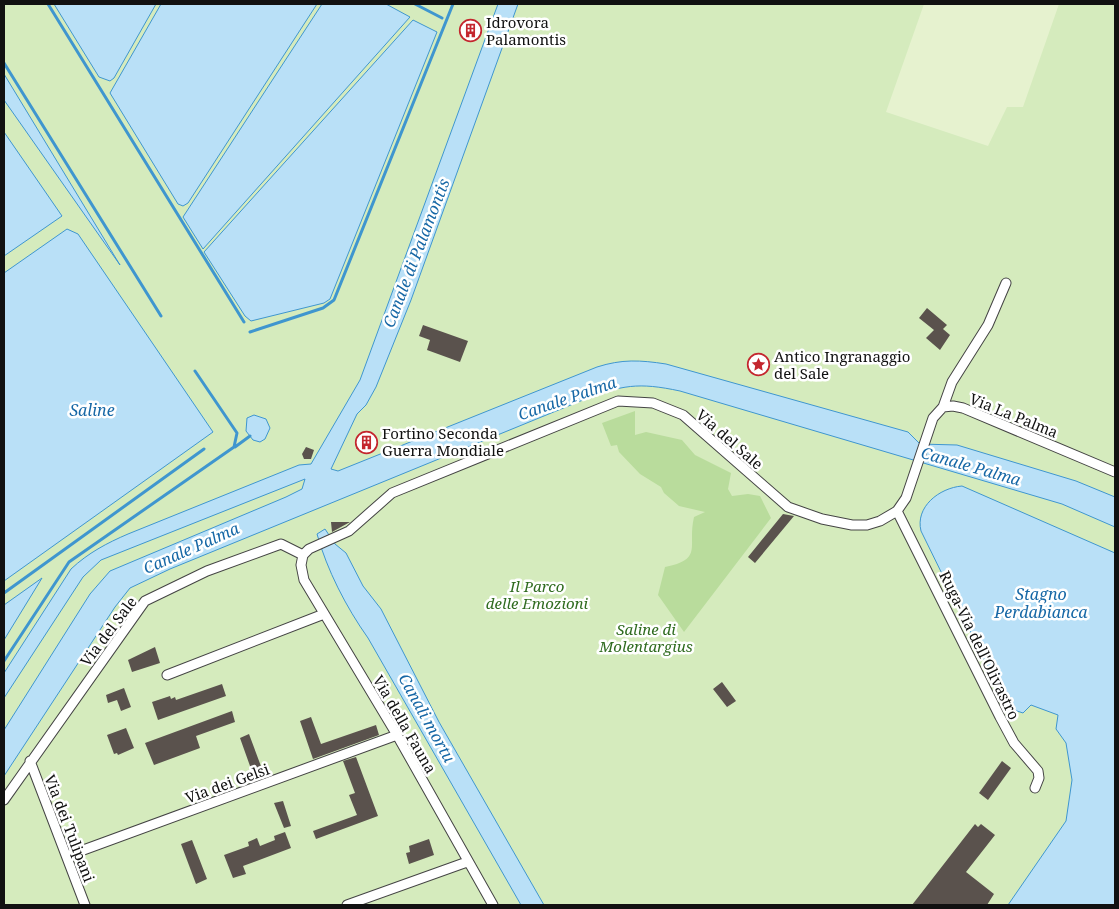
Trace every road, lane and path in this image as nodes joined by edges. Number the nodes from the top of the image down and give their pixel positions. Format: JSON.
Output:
{"nodes":[{"id":1,"x":1006,"y":283,"type":"dead end"},
{"id":2,"x":943,"y":407,"type":"junction"},
{"id":3,"x":1115,"y":472,"type":"edge"},
{"id":4,"x":896,"y":511,"type":"junction"},
{"id":5,"x":303,"y":555,"type":"junction"},
{"id":6,"x":324,"y":614,"type":"junction"},
{"id":7,"x":168,"y":674,"type":"dead end"},
{"id":8,"x":397,"y":735,"type":"junction"},
{"id":9,"x":30,"y":761,"type":"junction"},
{"id":10,"x":1035,"y":788,"type":"dead end"},
{"id":11,"x":4,"y":800,"type":"edge"},
{"id":12,"x":67,"y":856,"type":"junction"},
{"id":13,"x":468,"y":862,"type":"junction"},
{"id":14,"x":85,"y":905,"type":"edge"},
{"id":15,"x":347,"y":905,"type":"edge"},
{"id":16,"x":492,"y":905,"type":"edge"}],
"edges":[{"from":1,"to":2,"type":"street","name":"Via La Palma"},
{"from":2,"to":3,"type":"street","name":"Via La Palma"},
{"from":2,"to":4,"type":"street","name":"Via del Sale"},
{"from":4,"to":5,"type":"street","name":"Via del Sale"},
{"from":4,"to":10,"type":"street","name":"Ruga-Via dell'Olivastro"},
{"from":5,"to":6,"type":"street","name":"Via della Fauna"},
{"from":5,"to":9,"type":"street","name":"Via del Sale"},
{"from":6,"to":7,"type":"street"},
{"from":6,"to":8,"type":"street","name":"Via della Fauna"},
{"from":8,"to":12,"type":"street","name":"Via dei Gelsi"},
{"from":8,"to":13,"type":"street","name":"Via della Fauna"},
{"from":9,"to":11,"type":"street","name":"Via del Sale"},
{"from":9,"to":12,"type":"street","name":"Via dei Tulipani"},
{"from":12,"to":14,"type":"street","name":"Via dei Tulipani"},
{"from":13,"to":15,"type":"street"},
{"from":13,"to":16,"type":"street","name":"Via della Fauna"}]}
